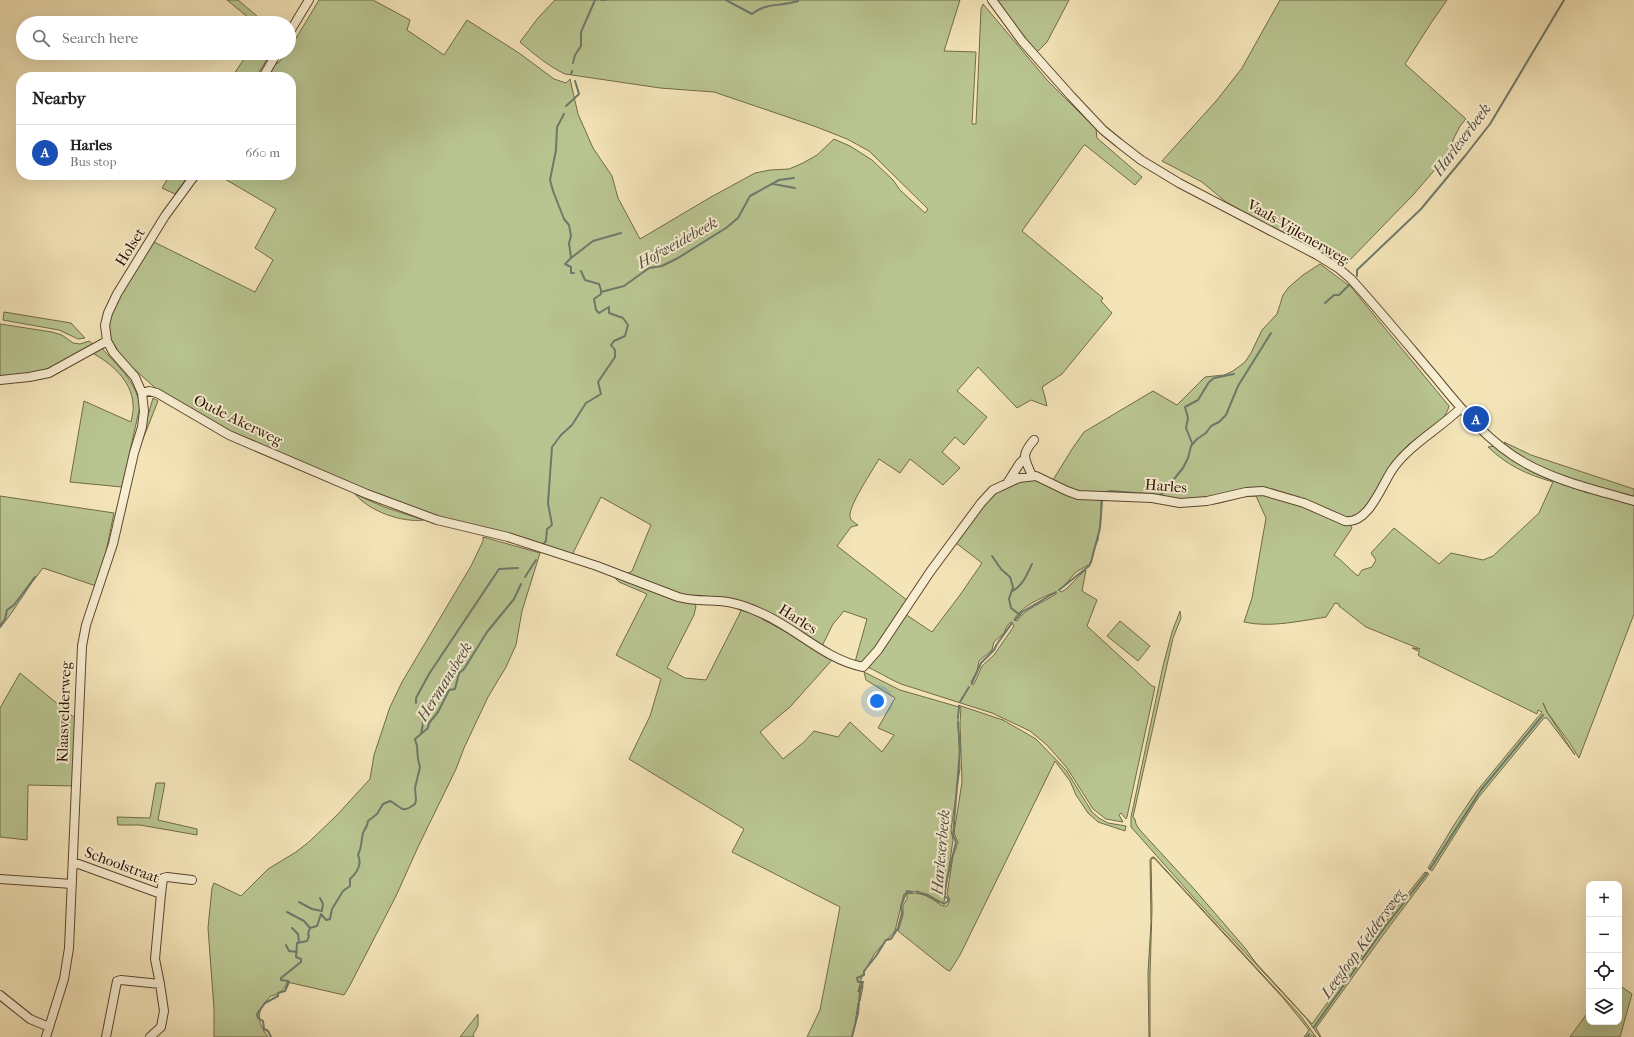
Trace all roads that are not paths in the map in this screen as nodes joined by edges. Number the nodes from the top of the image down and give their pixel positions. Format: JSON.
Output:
{"nodes":[{"id":1,"x":309,"y":0,"type":"edge"},
{"id":2,"x":992,"y":0,"type":"edge"},
{"id":3,"x":296,"y":21,"type":"edge"},
{"id":4,"x":273,"y":60,"type":"edge"},
{"id":5,"x":266,"y":72,"type":"edge"},
{"id":6,"x":191,"y":180,"type":"edge"},
{"id":7,"x":107,"y":341,"type":"junction"},
{"id":8,"x":0,"y":380,"type":"edge"},
{"id":9,"x":142,"y":393,"type":"junction"},
{"id":10,"x":1461,"y":408,"type":"junction"},
{"id":11,"x":1034,"y":440,"type":"dead end"},
{"id":12,"x":1024,"y":459,"type":"junction"},
{"id":13,"x":1032,"y":476,"type":"junction"},
{"id":14,"x":1008,"y":482,"type":"junction"},
{"id":15,"x":1634,"y":501,"type":"edge"},
{"id":16,"x":491,"y":533,"type":"joint"},
{"id":17,"x":73,"y":862,"type":"junction"},
{"id":18,"x":0,"y":879,"type":"edge"},
{"id":19,"x":192,"y":880,"type":"dead end"},
{"id":20,"x":72,"y":884,"type":"junction"},
{"id":21,"x":161,"y":894,"type":"junction"},
{"id":22,"x":160,"y":984,"type":"junction"},
{"id":23,"x":0,"y":995,"type":"edge"},
{"id":24,"x":49,"y":1027,"type":"junction"},
{"id":25,"x":46,"y":1037,"type":"edge"},
{"id":26,"x":106,"y":1037,"type":"edge"},
{"id":27,"x":150,"y":1037,"type":"edge"}],
"edges":[{"from":1,"to":3,"type":"street"},
{"from":2,"to":10,"type":"street","name":"Vaals-Vijlenerweg"},
{"from":4,"to":5,"type":"street"},
{"from":6,"to":7,"type":"street","name":"Holset"},
{"from":7,"to":8,"type":"street"},
{"from":7,"to":9,"type":"street"},
{"from":9,"to":16,"type":"street","name":"Oude Akerweg"},
{"from":9,"to":17,"type":"street","name":"Klaasvelderweg"},
{"from":10,"to":13,"type":"street","name":"Harles"},
{"from":10,"to":15,"type":"street","name":"Vaals-Vijlenerweg"},
{"from":11,"to":12,"type":"street","name":"Harles"},
{"from":12,"to":13,"type":"street"},
{"from":12,"to":14,"type":"street","name":"Harles"},
{"from":13,"to":14,"type":"street","name":"Harles"},
{"from":14,"to":16,"type":"street","name":"Harles"},
{"from":17,"to":20,"type":"street","name":"Klaasvelderweg"},
{"from":17,"to":21,"type":"street","name":"Schoolstraat"},
{"from":18,"to":20,"type":"street"},
{"from":19,"to":21,"type":"street","name":"Schoolstraat"},
{"from":20,"to":24,"type":"street","name":"Klaasvelderweg"},
{"from":21,"to":22,"type":"street","name":"Schoolstraat"},
{"from":22,"to":26,"type":"street"},
{"from":22,"to":27,"type":"street","name":"Schoolstraat"},
{"from":23,"to":24,"type":"street"},
{"from":24,"to":25,"type":"street","name":"Klaasvelderweg"}]}
